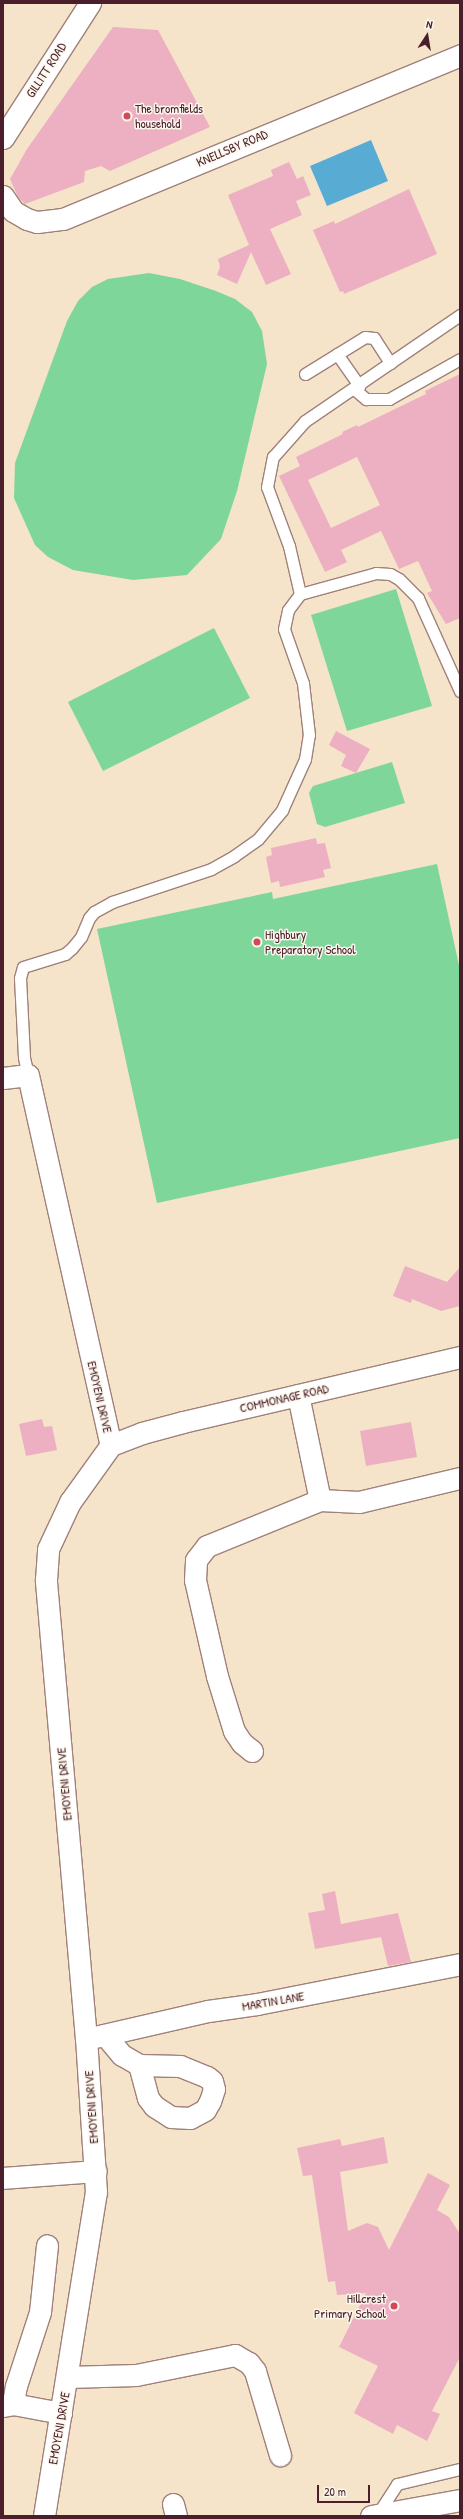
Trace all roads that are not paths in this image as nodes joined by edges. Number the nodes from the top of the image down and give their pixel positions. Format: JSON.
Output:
{"nodes":[{"id":1,"x":90,"y":3,"type":"edge"},
{"id":2,"x":460,"y":55,"type":"edge"},
{"id":3,"x":3,"y":138,"type":"edge"},
{"id":4,"x":5,"y":199,"type":"edge"},
{"id":5,"x":460,"y":315,"type":"edge"},
{"id":6,"x":337,"y":354,"type":"junction"},
{"id":7,"x":460,"y":359,"type":"edge"},
{"id":8,"x":390,"y":363,"type":"junction"},
{"id":9,"x":305,"y":374,"type":"dead end"},
{"id":10,"x":356,"y":388,"type":"junction"},
{"id":11,"x":300,"y":594,"type":"junction"},
{"id":12,"x":460,"y":691,"type":"edge"},
{"id":13,"x":28,"y":1075,"type":"junction"},
{"id":14,"x":3,"y":1078,"type":"edge"},
{"id":15,"x":460,"y":1357,"type":"edge"},
{"id":16,"x":298,"y":1395,"type":"junction"},
{"id":17,"x":111,"y":1446,"type":"junction"},
{"id":18,"x":460,"y":1478,"type":"edge"},
{"id":19,"x":320,"y":1500,"type":"junction"},
{"id":20,"x":252,"y":1751,"type":"dead end"},
{"id":21,"x":460,"y":1964,"type":"edge"},
{"id":22,"x":95,"y":2037,"type":"junction"},
{"id":23,"x":139,"y":2066,"type":"dead end"},
{"id":24,"x":96,"y":2171,"type":"junction"},
{"id":25,"x":3,"y":2178,"type":"edge"},
{"id":26,"x":47,"y":2245,"type":"dead end"},
{"id":27,"x":68,"y":2377,"type":"junction"},
{"id":28,"x":8,"y":2405,"type":"edge"},
{"id":29,"x":61,"y":2413,"type":"junction"},
{"id":30,"x":280,"y":2455,"type":"dead end"},
{"id":31,"x":460,"y":2469,"type":"edge"},
{"id":32,"x":460,"y":2500,"type":"edge"},
{"id":33,"x":374,"y":2515,"type":"edge"},
{"id":34,"x":44,"y":2516,"type":"edge"}],
"edges":[{"from":1,"to":3,"type":"street","name":"GILLITT ROAD"},
{"from":2,"to":4,"type":"street","name":"KNELLSBY ROAD"},
{"from":5,"to":8,"type":"lane"},
{"from":6,"to":8,"type":"lane"},
{"from":6,"to":9,"type":"lane"},
{"from":6,"to":10,"type":"lane"},
{"from":7,"to":10,"type":"lane"},
{"from":8,"to":10,"type":"lane"},
{"from":10,"to":11,"type":"lane"},
{"from":11,"to":12,"type":"lane"},
{"from":11,"to":13,"type":"lane"},
{"from":13,"to":14,"type":"street"},
{"from":13,"to":17,"type":"street","name":"EMOYENI DRIVE"},
{"from":15,"to":16,"type":"street","name":"COMMONAGE ROAD"},
{"from":16,"to":17,"type":"street","name":"COMMONAGE ROAD"},
{"from":16,"to":19,"type":"street"},
{"from":17,"to":22,"type":"street","name":"EMOYENI DRIVE"},
{"from":18,"to":19,"type":"street"},
{"from":19,"to":20,"type":"street"},
{"from":21,"to":22,"type":"street","name":"MARTIN LANE"},
{"from":22,"to":23,"type":"street"},
{"from":22,"to":24,"type":"street","name":"EMOYENI DRIVE"},
{"from":24,"to":25,"type":"street"},
{"from":24,"to":27,"type":"street","name":"EMOYENI DRIVE"},
{"from":26,"to":28,"type":"street"},
{"from":27,"to":29,"type":"street","name":"EMOYENI DRIVE"},
{"from":27,"to":30,"type":"street"},
{"from":28,"to":29,"type":"street"},
{"from":29,"to":34,"type":"street","name":"EMOYENI DRIVE"},
{"from":31,"to":33,"type":"lane"},
{"from":32,"to":33,"type":"street"}]}
